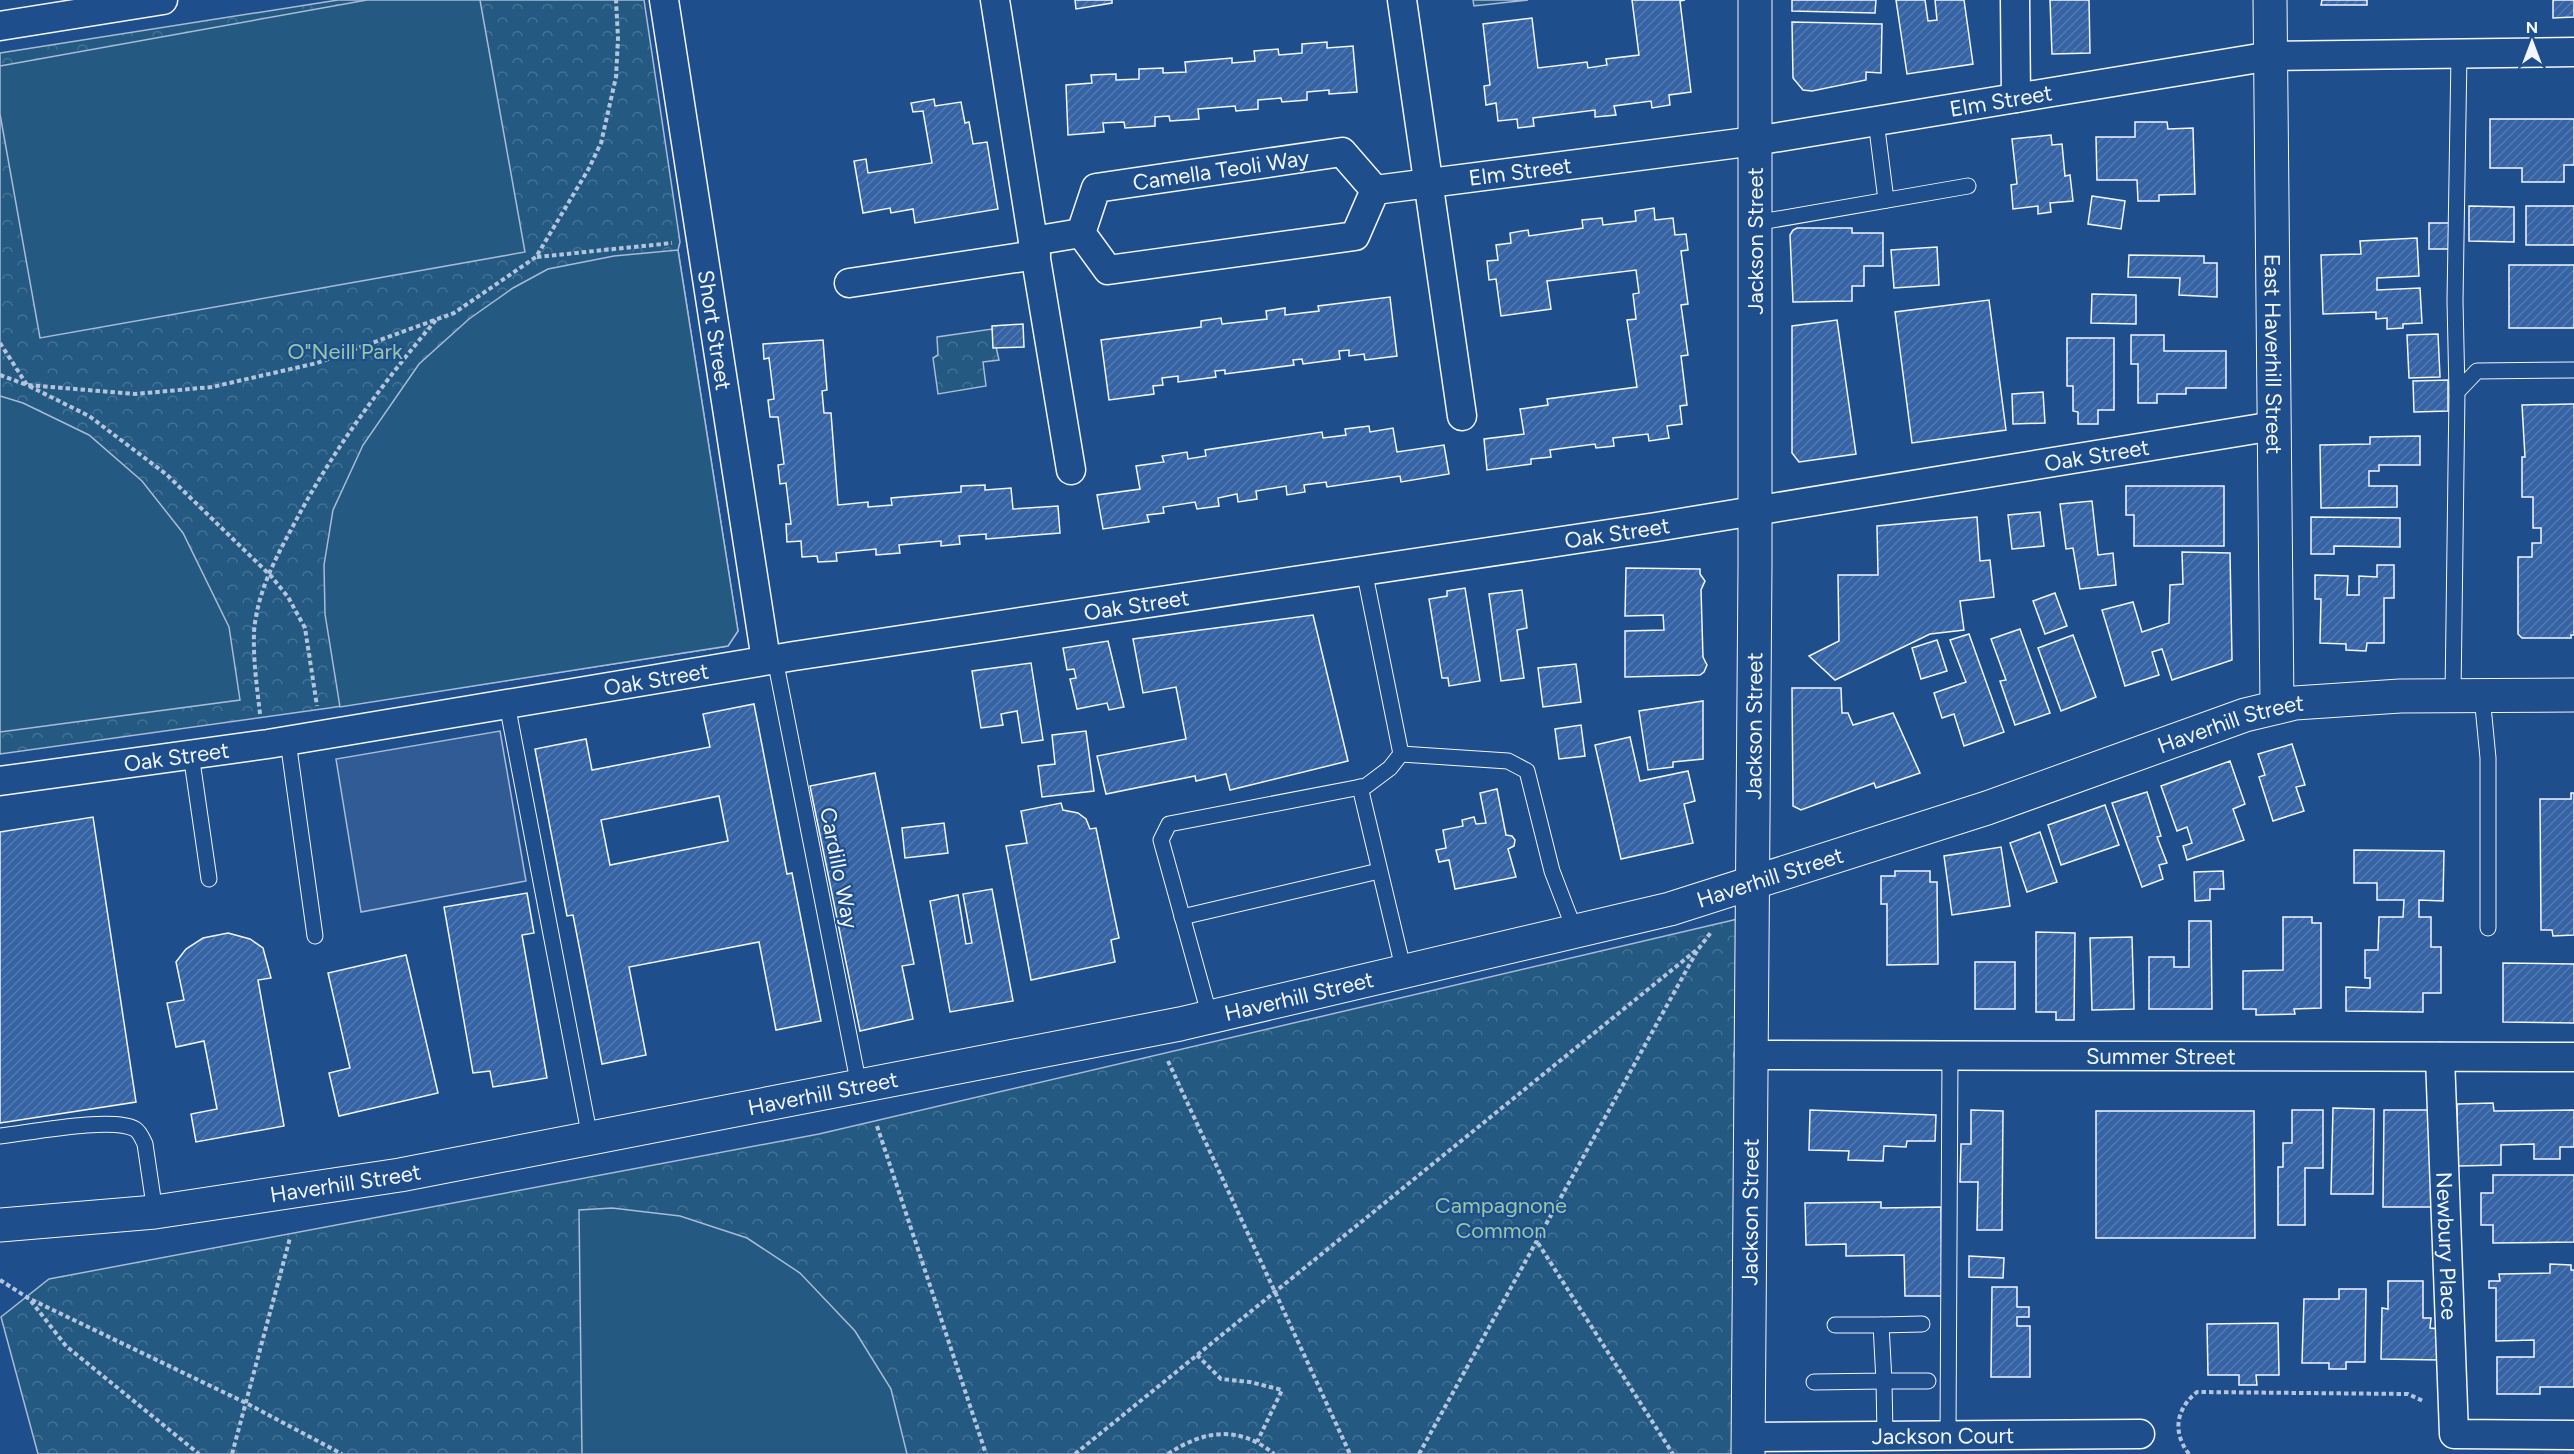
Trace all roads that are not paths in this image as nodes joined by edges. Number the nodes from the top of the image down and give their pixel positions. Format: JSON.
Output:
{"nodes":[{"id":1,"x":163,"y":0,"type":"edge"},
{"id":2,"x":664,"y":0,"type":"edge"},
{"id":3,"x":995,"y":0,"type":"edge"},
{"id":4,"x":1402,"y":0,"type":"edge"},
{"id":5,"x":1755,"y":0,"type":"edge"},
{"id":6,"x":2014,"y":0,"type":"edge"},
{"id":7,"x":2270,"y":0,"type":"edge"},
{"id":8,"x":0,"y":26,"type":"edge"},
{"id":9,"x":2574,"y":52,"type":"edge"},
{"id":10,"x":2459,"y":54,"type":"junction"},
{"id":11,"x":2271,"y":56,"type":"junction"},
{"id":12,"x":2016,"y":98,"type":"junction"},
{"id":13,"x":1876,"y":121,"type":"junction"},
{"id":14,"x":1755,"y":141,"type":"junction"},
{"id":15,"x":1430,"y":182,"type":"junction"},
{"id":16,"x":1968,"y":186,"type":"dead end"},
{"id":17,"x":1375,"y":190,"type":"junction"},
{"id":18,"x":1886,"y":200,"type":"junction"},
{"id":19,"x":1755,"y":224,"type":"junction"},
{"id":20,"x":1081,"y":232,"type":"junction"},
{"id":21,"x":1034,"y":248,"type":"junction"},
{"id":22,"x":849,"y":283,"type":"dead end"},
{"id":23,"x":2574,"y":370,"type":"edge"},
{"id":24,"x":2457,"y":392,"type":"junction"},
{"id":25,"x":1462,"y":416,"type":"dead end"},
{"id":26,"x":2274,"y":426,"type":"junction"},
{"id":27,"x":1071,"y":470,"type":"dead end"},
{"id":28,"x":1755,"y":510,"type":"junction"},
{"id":29,"x":1364,"y":570,"type":"junction"},
{"id":30,"x":771,"y":660,"type":"junction"},
{"id":31,"x":2468,"y":696,"type":"junction"},
{"id":32,"x":2574,"y":696,"type":"edge"},
{"id":33,"x":507,"y":705,"type":"junction"},
{"id":34,"x":2277,"y":707,"type":"junction"},
{"id":35,"x":288,"y":741,"type":"junction"},
{"id":36,"x":191,"y":754,"type":"junction"},
{"id":37,"x":1401,"y":754,"type":"junction"},
{"id":38,"x":0,"y":781,"type":"edge"},
{"id":39,"x":1360,"y":787,"type":"junction"},
{"id":40,"x":1379,"y":871,"type":"junction"},
{"id":41,"x":209,"y":879,"type":"dead end"},
{"id":42,"x":1752,"y":883,"type":"junction"},
{"id":43,"x":1182,"y":917,"type":"junction"},
{"id":44,"x":2488,"y":928,"type":"dead end"},
{"id":45,"x":1575,"y":931,"type":"junction"},
{"id":46,"x":315,"y":936,"type":"dead end"},
{"id":47,"x":1404,"y":972,"type":"junction"},
{"id":48,"x":1210,"y":1017,"type":"junction"},
{"id":49,"x":1749,"y":1055,"type":"junction"},
{"id":50,"x":1950,"y":1055,"type":"junction"},
{"id":51,"x":2440,"y":1057,"type":"junction"},
{"id":52,"x":2574,"y":1058,"type":"edge"},
{"id":53,"x":859,"y":1086,"type":"junction"},
{"id":54,"x":0,"y":1137,"type":"edge"},
{"id":55,"x":590,"y":1138,"type":"junction"},
{"id":56,"x":155,"y":1212,"type":"junction"},
{"id":57,"x":0,"y":1225,"type":"edge"},
{"id":58,"x":1922,"y":1324,"type":"dead end"},
{"id":59,"x":1835,"y":1325,"type":"dead end"},
{"id":60,"x":1881,"y":1325,"type":"junction"},
{"id":61,"x":1884,"y":1381,"type":"junction"},
{"id":62,"x":1928,"y":1381,"type":"dead end"},
{"id":63,"x":1814,"y":1382,"type":"dead end"},
{"id":64,"x":2140,"y":1434,"type":"dead end"},
{"id":65,"x":1885,"y":1435,"type":"junction"},
{"id":66,"x":1948,"y":1435,"type":"junction"},
{"id":67,"x":2574,"y":1435,"type":"edge"},
{"id":68,"x":2454,"y":1444,"type":"edge"},
{"id":69,"x":1748,"y":1445,"type":"edge"}],
"edges":[{"from":1,"to":8,"type":"street"},
{"from":2,"to":30,"type":"street","name":"Short Street"},
{"from":3,"to":21,"type":"street"},
{"from":4,"to":15,"type":"street"},
{"from":5,"to":14,"type":"main road","name":"Jackson Street"},
{"from":6,"to":12,"type":"street"},
{"from":7,"to":11,"type":"main road","name":"East Haverhill Street"},
{"from":9,"to":10,"type":"street","name":"Elm Street"},
{"from":10,"to":11,"type":"street","name":"Elm Street"},
{"from":10,"to":24,"type":"lane"},
{"from":11,"to":12,"type":"street","name":"Elm Street"},
{"from":11,"to":26,"type":"main road","name":"East Haverhill Street"},
{"from":12,"to":13,"type":"street","name":"Elm Street"},
{"from":13,"to":14,"type":"street","name":"Elm Street"},
{"from":13,"to":18,"type":"lane"},
{"from":14,"to":15,"type":"street","name":"Elm Street"},
{"from":14,"to":19,"type":"main road","name":"Jackson Street"},
{"from":15,"to":17,"type":"street"},
{"from":15,"to":25,"type":"street"},
{"from":16,"to":18,"type":"lane"},
{"from":17,"to":20,"type":"street","name":"Camella Teoli Way"},
{"from":17,"to":20,"type":"street"},
{"from":18,"to":19,"type":"lane"},
{"from":19,"to":28,"type":"main road","name":"Jackson Street"},
{"from":20,"to":21,"type":"street"},
{"from":21,"to":22,"type":"street"},
{"from":21,"to":27,"type":"street"},
{"from":23,"to":24,"type":"lane"},
{"from":24,"to":31,"type":"lane"},
{"from":26,"to":28,"type":"street","name":"Oak Street"},
{"from":26,"to":34,"type":"main road","name":"East Haverhill Street"},
{"from":28,"to":29,"type":"street","name":"Oak Street"},
{"from":28,"to":42,"type":"main road","name":"Jackson Street"},
{"from":29,"to":30,"type":"street","name":"Oak Street"},
{"from":29,"to":37,"type":"lane"},
{"from":30,"to":33,"type":"street","name":"Oak Street"},
{"from":30,"to":53,"type":"lane","name":"Cardillo Way"},
{"from":31,"to":32,"type":"main road","name":"Haverhill Street"},
{"from":31,"to":34,"type":"main road","name":"Haverhill Street"},
{"from":31,"to":44,"type":"lane"},
{"from":33,"to":35,"type":"street","name":"Oak Street"},
{"from":33,"to":55,"type":"lane"},
{"from":34,"to":42,"type":"main road","name":"Haverhill Street"},
{"from":35,"to":36,"type":"street","name":"Oak Street"},
{"from":35,"to":46,"type":"lane"},
{"from":36,"to":38,"type":"street","name":"Oak Street"},
{"from":36,"to":41,"type":"lane"},
{"from":37,"to":39,"type":"lane"},
{"from":37,"to":45,"type":"lane"},
{"from":39,"to":40,"type":"lane"},
{"from":39,"to":43,"type":"lane"},
{"from":40,"to":43,"type":"lane"},
{"from":40,"to":47,"type":"lane"},
{"from":42,"to":45,"type":"main road","name":"Haverhill Street"},
{"from":42,"to":49,"type":"main road","name":"Jackson Street"},
{"from":43,"to":48,"type":"lane"},
{"from":45,"to":47,"type":"main road","name":"Haverhill Street"},
{"from":47,"to":48,"type":"main road","name":"Haverhill Street"},
{"from":48,"to":53,"type":"main road","name":"Haverhill Street"},
{"from":49,"to":50,"type":"street","name":"Summer Street"},
{"from":49,"to":69,"type":"main road","name":"Jackson Street"},
{"from":50,"to":51,"type":"street","name":"Summer Street"},
{"from":50,"to":66,"type":"lane"},
{"from":51,"to":52,"type":"street","name":"Summer Street"},
{"from":51,"to":68,"type":"street","name":"Newbury Place"},
{"from":53,"to":55,"type":"main road","name":"Haverhill Street"},
{"from":54,"to":56,"type":"lane"},
{"from":55,"to":56,"type":"main road","name":"Haverhill Street"},
{"from":56,"to":57,"type":"main road","name":"Haverhill Street"},
{"from":58,"to":60,"type":"lane"},
{"from":59,"to":60,"type":"lane"},
{"from":60,"to":61,"type":"lane"},
{"from":61,"to":62,"type":"lane"},
{"from":61,"to":63,"type":"lane"},
{"from":61,"to":65,"type":"lane"},
{"from":64,"to":66,"type":"street","name":"Jackson Court"},
{"from":65,"to":66,"type":"street","name":"Jackson Court"},
{"from":65,"to":69,"type":"street","name":"Jackson Court"},
{"from":67,"to":68,"type":"street"}]}
